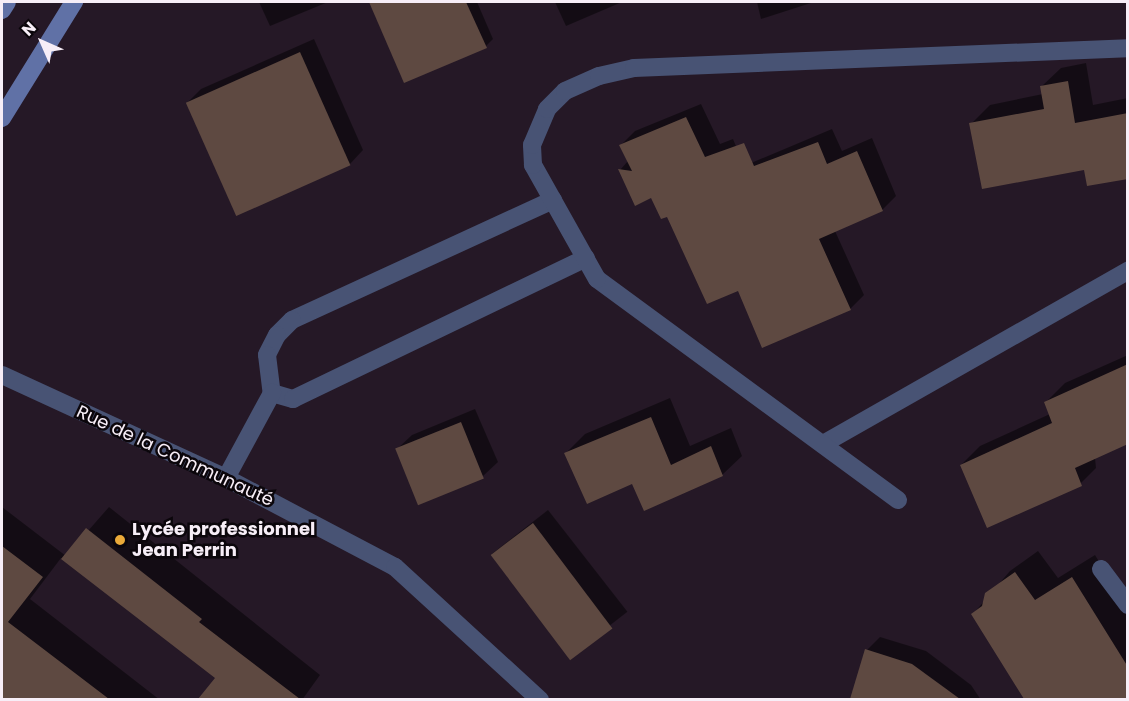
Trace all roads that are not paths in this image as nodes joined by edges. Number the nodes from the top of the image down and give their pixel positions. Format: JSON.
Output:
{"nodes":[{"id":1,"x":7,"y":2,"type":"edge"},
{"id":2,"x":74,"y":2,"type":"edge"},
{"id":3,"x":2,"y":10,"type":"edge"},
{"id":4,"x":1128,"y":48,"type":"edge"},
{"id":5,"x":2,"y":118,"type":"edge"},
{"id":6,"x":553,"y":200,"type":"junction"},
{"id":7,"x":586,"y":258,"type":"junction"},
{"id":8,"x":1128,"y":271,"type":"edge"},
{"id":9,"x":2,"y":375,"type":"edge"},
{"id":10,"x":272,"y":393,"type":"junction"},
{"id":11,"x":822,"y":444,"type":"junction"},
{"id":12,"x":226,"y":478,"type":"junction"},
{"id":13,"x":898,"y":500,"type":"dead end"},
{"id":14,"x":1101,"y":569,"type":"dead end"},
{"id":15,"x":1128,"y":605,"type":"edge"},
{"id":16,"x":540,"y":699,"type":"edge"}],
"edges":[{"from":1,"to":3,"type":"main road"},
{"from":2,"to":5,"type":"main road"},
{"from":4,"to":6,"type":"street"},
{"from":6,"to":7,"type":"street"},
{"from":6,"to":10,"type":"street"},
{"from":7,"to":10,"type":"street"},
{"from":7,"to":11,"type":"street"},
{"from":8,"to":11,"type":"street"},
{"from":9,"to":12,"type":"street","name":"Rue de la Communauté"},
{"from":10,"to":12,"type":"street"},
{"from":11,"to":13,"type":"street"},
{"from":12,"to":16,"type":"street","name":"Rue de la Communauté"},
{"from":14,"to":15,"type":"street"}]}
